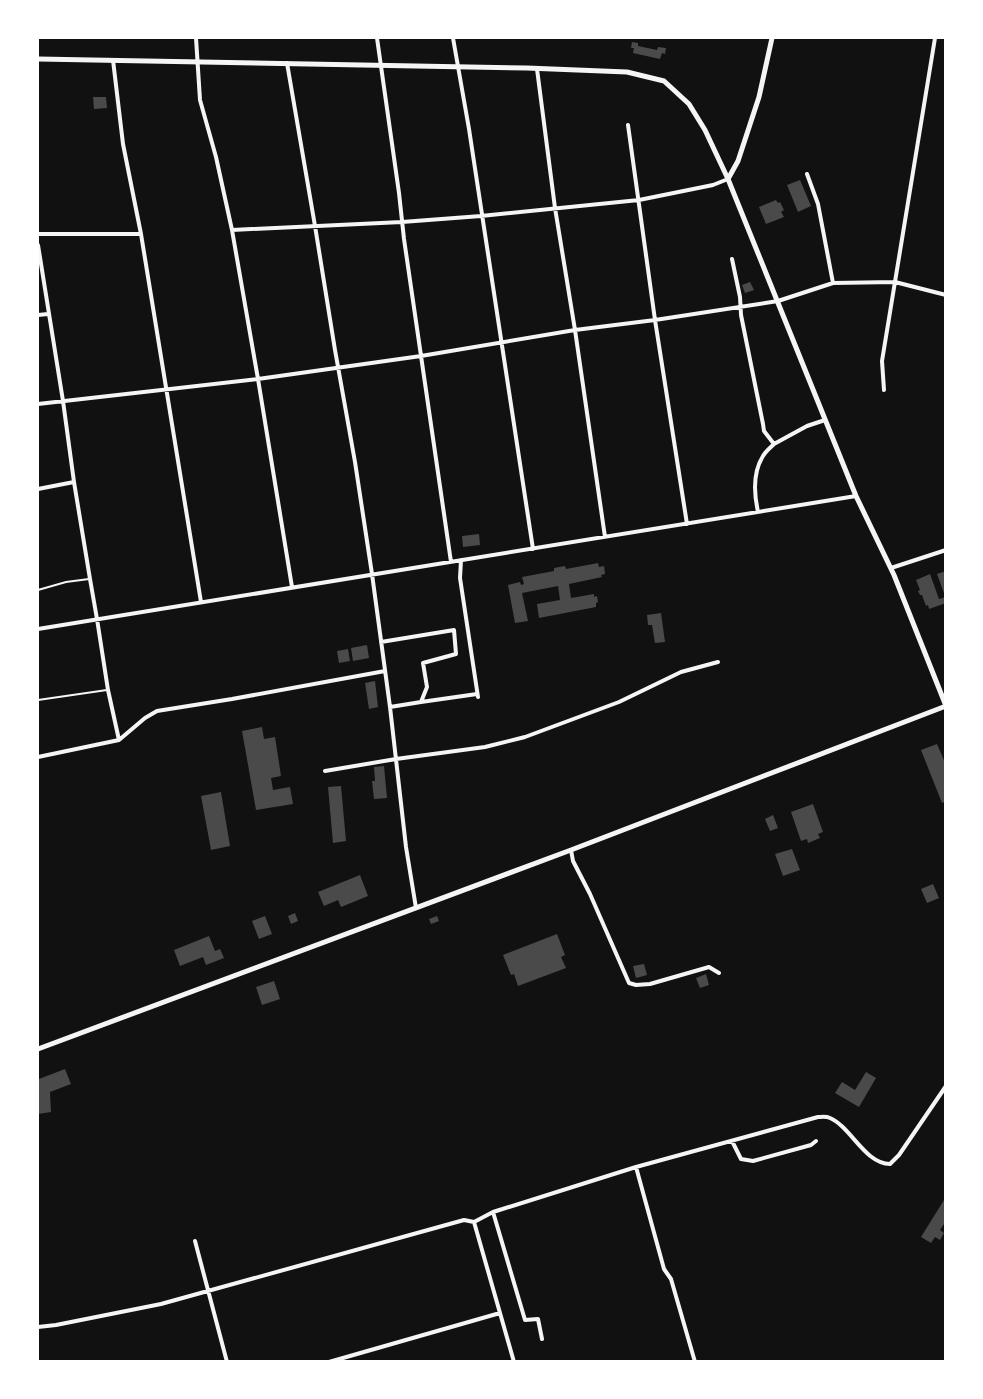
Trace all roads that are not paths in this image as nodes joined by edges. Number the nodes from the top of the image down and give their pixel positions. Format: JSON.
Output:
{"nodes":[{"id":1,"x":196,"y":38,"type":"edge"},
{"id":2,"x":377,"y":38,"type":"edge"},
{"id":3,"x":453,"y":38,"type":"edge"},
{"id":4,"x":772,"y":38,"type":"edge"},
{"id":5,"x":935,"y":38,"type":"edge"},
{"id":6,"x":38,"y":59,"type":"edge"},
{"id":7,"x":113,"y":60,"type":"junction"},
{"id":8,"x":197,"y":62,"type":"junction"},
{"id":9,"x":287,"y":63,"type":"junction"},
{"id":10,"x":381,"y":66,"type":"junction"},
{"id":11,"x":458,"y":67,"type":"junction"},
{"id":12,"x":537,"y":69,"type":"junction"},
{"id":13,"x":628,"y":125,"type":"dead end"},
{"id":14,"x":807,"y":174,"type":"dead end"},
{"id":15,"x":728,"y":179,"type":"junction"},
{"id":16,"x":639,"y":200,"type":"junction"},
{"id":17,"x":555,"y":208,"type":"junction"},
{"id":18,"x":482,"y":216,"type":"junction"},
{"id":19,"x":402,"y":222,"type":"junction"},
{"id":20,"x":315,"y":226,"type":"junction"},
{"id":21,"x":232,"y":230,"type":"junction"},
{"id":22,"x":38,"y":234,"type":"edge"},
{"id":23,"x":140,"y":234,"type":"junction"},
{"id":24,"x":38,"y":246,"type":"edge"},
{"id":25,"x":732,"y":259,"type":"dead end"},
{"id":26,"x":895,"y":282,"type":"junction"},
{"id":27,"x":833,"y":283,"type":"junction"},
{"id":28,"x":946,"y":295,"type":"edge"},
{"id":29,"x":778,"y":300,"type":"junction"},
{"id":30,"x":740,"y":306,"type":"junction"},
{"id":31,"x":48,"y":314,"type":"junction"},
{"id":32,"x":38,"y":315,"type":"edge"},
{"id":33,"x":655,"y":320,"type":"junction"},
{"id":34,"x":575,"y":330,"type":"junction"},
{"id":35,"x":501,"y":343,"type":"junction"},
{"id":36,"x":421,"y":356,"type":"junction"},
{"id":37,"x":338,"y":368,"type":"junction"},
{"id":38,"x":258,"y":379,"type":"junction"},
{"id":39,"x":166,"y":390,"type":"junction"},
{"id":40,"x":884,"y":390,"type":"dead end"},
{"id":41,"x":63,"y":401,"type":"junction"},
{"id":42,"x":38,"y":404,"type":"edge"},
{"id":43,"x":825,"y":420,"type":"junction"},
{"id":44,"x":774,"y":444,"type":"junction"},
{"id":45,"x":74,"y":482,"type":"junction"},
{"id":46,"x":38,"y":489,"type":"edge"},
{"id":47,"x":856,"y":496,"type":"junction"},
{"id":48,"x":758,"y":512,"type":"junction"},
{"id":49,"x":687,"y":524,"type":"junction"},
{"id":50,"x":605,"y":538,"type":"junction"},
{"id":51,"x":533,"y":550,"type":"junction"},
{"id":52,"x":946,"y":550,"type":"edge"},
{"id":53,"x":461,"y":560,"type":"junction"},
{"id":54,"x":451,"y":562,"type":"junction"},
{"id":55,"x":891,"y":568,"type":"junction"},
{"id":56,"x":372,"y":574,"type":"junction"},
{"id":57,"x":90,"y":579,"type":"junction"},
{"id":58,"x":292,"y":588,"type":"junction"},
{"id":59,"x":38,"y":590,"type":"edge"},
{"id":60,"x":200,"y":602,"type":"junction"},
{"id":61,"x":98,"y":619,"type":"junction"},
{"id":62,"x":38,"y":629,"type":"edge"},
{"id":63,"x":381,"y":642,"type":"junction"},
{"id":64,"x":718,"y":662,"type":"dead end"},
{"id":65,"x":385,"y":671,"type":"junction"},
{"id":66,"x":108,"y":690,"type":"junction"},
{"id":67,"x":38,"y":700,"type":"edge"},
{"id":68,"x":421,"y":702,"type":"junction"},
{"id":69,"x":946,"y":706,"type":"edge"},
{"id":70,"x":390,"y":707,"type":"junction"},
{"id":71,"x":119,"y":740,"type":"junction"},
{"id":72,"x":38,"y":757,"type":"edge"},
{"id":73,"x":396,"y":759,"type":"junction"},
{"id":74,"x":325,"y":771,"type":"dead end"},
{"id":75,"x":571,"y":850,"type":"junction"},
{"id":76,"x":416,"y":909,"type":"junction"},
{"id":77,"x":720,"y":974,"type":"dead end"},
{"id":78,"x":38,"y":1049,"type":"edge"},
{"id":79,"x":946,"y":1086,"type":"edge"},
{"id":80,"x":732,"y":1141,"type":"junction"},
{"id":81,"x":816,"y":1141,"type":"dead end"},
{"id":82,"x":636,"y":1167,"type":"junction"},
{"id":83,"x":493,"y":1212,"type":"junction"},
{"id":84,"x":474,"y":1222,"type":"junction"},
{"id":85,"x":195,"y":1241,"type":"dead end"},
{"id":86,"x":208,"y":1291,"type":"junction"},
{"id":87,"x":500,"y":1313,"type":"junction"},
{"id":88,"x":38,"y":1327,"type":"edge"},
{"id":89,"x":542,"y":1339,"type":"dead end"},
{"id":90,"x":227,"y":1362,"type":"edge"},
{"id":91,"x":329,"y":1362,"type":"edge"},
{"id":92,"x":514,"y":1362,"type":"edge"},
{"id":93,"x":696,"y":1362,"type":"edge"}],
"edges":[{"from":1,"to":8,"type":"street"},
{"from":2,"to":10,"type":"street"},
{"from":3,"to":11,"type":"street"},
{"from":4,"to":15,"type":"street"},
{"from":5,"to":26,"type":"street"},
{"from":6,"to":7,"type":"street"},
{"from":7,"to":8,"type":"street"},
{"from":7,"to":23,"type":"street"},
{"from":8,"to":9,"type":"street"},
{"from":8,"to":21,"type":"street"},
{"from":9,"to":10,"type":"street"},
{"from":9,"to":20,"type":"street"},
{"from":10,"to":11,"type":"street"},
{"from":10,"to":19,"type":"street"},
{"from":11,"to":12,"type":"street"},
{"from":11,"to":18,"type":"street"},
{"from":12,"to":15,"type":"street"},
{"from":12,"to":17,"type":"street"},
{"from":13,"to":16,"type":"street"},
{"from":14,"to":27,"type":"street"},
{"from":15,"to":16,"type":"street"},
{"from":15,"to":29,"type":"street"},
{"from":16,"to":17,"type":"street"},
{"from":16,"to":33,"type":"street"},
{"from":17,"to":18,"type":"street"},
{"from":17,"to":34,"type":"street"},
{"from":18,"to":19,"type":"street"},
{"from":18,"to":35,"type":"street"},
{"from":19,"to":20,"type":"street"},
{"from":19,"to":36,"type":"street"},
{"from":20,"to":21,"type":"street"},
{"from":20,"to":37,"type":"street"},
{"from":21,"to":38,"type":"street"},
{"from":22,"to":23,"type":"street"},
{"from":23,"to":39,"type":"street"},
{"from":24,"to":31,"type":"street"},
{"from":25,"to":30,"type":"street"},
{"from":26,"to":27,"type":"street"},
{"from":26,"to":28,"type":"street"},
{"from":26,"to":40,"type":"street"},
{"from":27,"to":29,"type":"street"},
{"from":29,"to":30,"type":"street"},
{"from":29,"to":43,"type":"street"},
{"from":30,"to":33,"type":"street"},
{"from":30,"to":44,"type":"street"},
{"from":31,"to":32,"type":"street"},
{"from":31,"to":41,"type":"street"},
{"from":33,"to":34,"type":"street"},
{"from":33,"to":49,"type":"street"},
{"from":34,"to":35,"type":"street"},
{"from":34,"to":50,"type":"street"},
{"from":35,"to":36,"type":"street"},
{"from":35,"to":51,"type":"street"},
{"from":36,"to":37,"type":"street"},
{"from":36,"to":54,"type":"street"},
{"from":37,"to":38,"type":"street"},
{"from":37,"to":56,"type":"street"},
{"from":38,"to":39,"type":"street"},
{"from":38,"to":58,"type":"street"},
{"from":39,"to":41,"type":"street"},
{"from":39,"to":60,"type":"street"},
{"from":41,"to":42,"type":"street"},
{"from":41,"to":45,"type":"street"},
{"from":43,"to":44,"type":"street"},
{"from":43,"to":47,"type":"street"},
{"from":44,"to":48,"type":"street"},
{"from":45,"to":46,"type":"street"},
{"from":45,"to":57,"type":"street"},
{"from":47,"to":48,"type":"street"},
{"from":47,"to":55,"type":"street"},
{"from":48,"to":49,"type":"street"},
{"from":49,"to":50,"type":"street"},
{"from":50,"to":51,"type":"street"},
{"from":51,"to":53,"type":"street"},
{"from":52,"to":55,"type":"street"},
{"from":53,"to":54,"type":"street"},
{"from":53,"to":68,"type":"street"},
{"from":54,"to":56,"type":"street"},
{"from":55,"to":69,"type":"street"},
{"from":56,"to":58,"type":"street"},
{"from":56,"to":63,"type":"street"},
{"from":57,"to":59,"type":"lane"},
{"from":57,"to":61,"type":"street"},
{"from":58,"to":60,"type":"street"},
{"from":60,"to":61,"type":"street"},
{"from":61,"to":62,"type":"street"},
{"from":61,"to":66,"type":"street"},
{"from":63,"to":65,"type":"street"},
{"from":63,"to":68,"type":"street"},
{"from":64,"to":73,"type":"street"},
{"from":65,"to":70,"type":"street"},
{"from":65,"to":71,"type":"street"},
{"from":66,"to":67,"type":"lane"},
{"from":66,"to":71,"type":"street"},
{"from":68,"to":70,"type":"street"},
{"from":69,"to":75,"type":"street"},
{"from":70,"to":73,"type":"street"},
{"from":71,"to":72,"type":"street"},
{"from":73,"to":74,"type":"street"},
{"from":73,"to":76,"type":"street"},
{"from":75,"to":76,"type":"street"},
{"from":75,"to":77,"type":"street"},
{"from":76,"to":78,"type":"street"},
{"from":79,"to":80,"type":"street"},
{"from":80,"to":81,"type":"street"},
{"from":80,"to":82,"type":"street"},
{"from":82,"to":83,"type":"street"},
{"from":82,"to":93,"type":"street"},
{"from":83,"to":84,"type":"street"},
{"from":83,"to":89,"type":"street"},
{"from":84,"to":86,"type":"street"},
{"from":84,"to":87,"type":"street"},
{"from":85,"to":86,"type":"street"},
{"from":86,"to":88,"type":"street"},
{"from":86,"to":90,"type":"street"},
{"from":87,"to":91,"type":"street"},
{"from":87,"to":92,"type":"street"}]}
